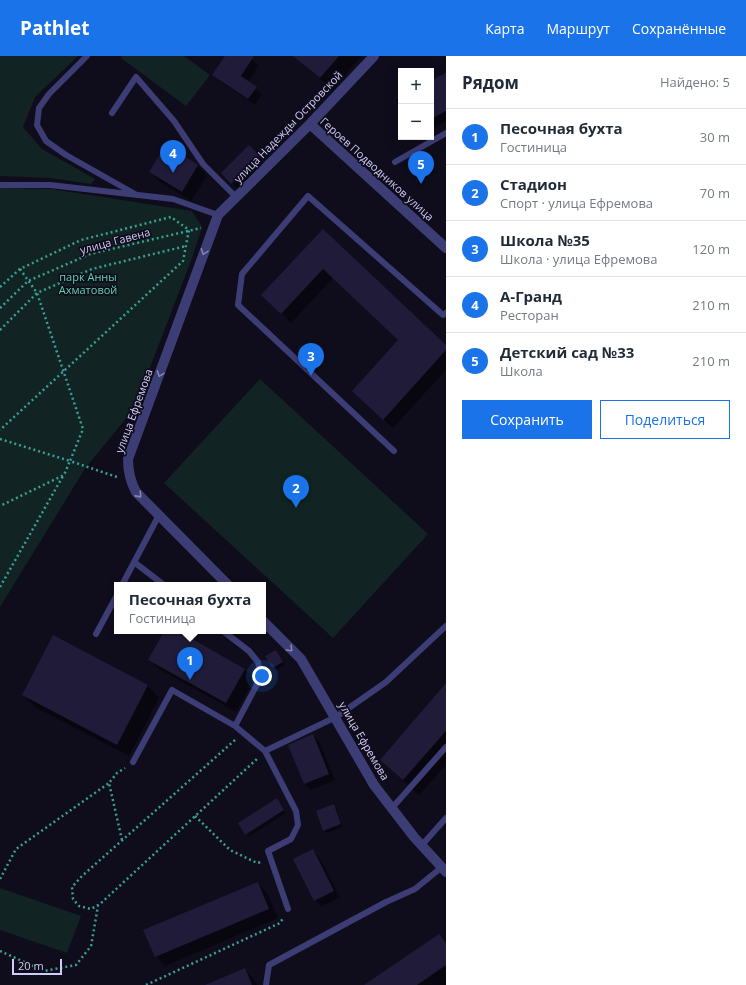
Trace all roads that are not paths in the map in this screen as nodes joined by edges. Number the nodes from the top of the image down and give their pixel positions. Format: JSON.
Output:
{"nodes":[{"id":1,"x":87,"y":56,"type":"edge"},
{"id":2,"x":374,"y":56,"type":"edge"},
{"id":3,"x":112,"y":113,"type":"dead end"},
{"id":4,"x":310,"y":124,"type":"junction"},
{"id":5,"x":446,"y":133,"type":"edge"},
{"id":6,"x":395,"y":162,"type":"dead end"},
{"id":7,"x":0,"y":185,"type":"edge"},
{"id":8,"x":138,"y":195,"type":"junction"},
{"id":9,"x":236,"y":197,"type":"junction"},
{"id":10,"x":218,"y":215,"type":"junction"},
{"id":11,"x":446,"y":248,"type":"edge"},
{"id":12,"x":446,"y":313,"type":"edge"},
{"id":13,"x":394,"y":451,"type":"dead end"},
{"id":14,"x":158,"y":515,"type":"junction"},
{"id":15,"x":134,"y":562,"type":"junction"},
{"id":16,"x":124,"y":582,"type":"edge"},
{"id":17,"x":160,"y":582,"type":"edge"},
{"id":18,"x":225,"y":582,"type":"edge"},
{"id":19,"x":114,"y":601,"type":"edge"},
{"id":20,"x":266,"y":624,"type":"edge"},
{"id":21,"x":446,"y":626,"type":"edge"},
{"id":22,"x":96,"y":634,"type":"dead end"},
{"id":23,"x":227,"y":634,"type":"edge"},
{"id":24,"x":336,"y":717,"type":"junction"},
{"id":25,"x":235,"y":726,"type":"junction"},
{"id":26,"x":446,"y":747,"type":"edge"},
{"id":27,"x":265,"y":751,"type":"junction"},
{"id":28,"x":133,"y":762,"type":"road end"},
{"id":29,"x":392,"y":808,"type":"junction"},
{"id":30,"x":446,"y":818,"type":"edge"},
{"id":31,"x":422,"y":846,"type":"junction"},
{"id":32,"x":444,"y":869,"type":"edge"},
{"id":33,"x":288,"y":909,"type":"dead end"},
{"id":34,"x":266,"y":985,"type":"edge"}],
"edges":[{"from":1,"to":8,"type":"lane"},
{"from":2,"to":4,"type":"street","name":"улица Надежды Островской"},
{"from":3,"to":9,"type":"lane"},
{"from":4,"to":9,"type":"street","name":"улица Надежды Островской"},
{"from":4,"to":11,"type":"street","name":"Героев Подводников улица"},
{"from":5,"to":6,"type":"lane"},
{"from":7,"to":8,"type":"lane"},
{"from":8,"to":10,"type":"lane"},
{"from":9,"to":10,"type":"street","name":"улица Надежды Островской"},
{"from":10,"to":14,"type":"street","name":"улица Ефремова","one_way":true},
{"from":12,"to":13,"type":"lane"},
{"from":14,"to":15,"type":"lane"},
{"from":14,"to":18,"type":"street"},
{"from":15,"to":16,"type":"lane"},
{"from":15,"to":17,"type":"lane"},
{"from":19,"to":22,"type":"lane"},
{"from":20,"to":24,"type":"street","name":"улица Ефремова","one_way":true},
{"from":21,"to":24,"type":"lane"},
{"from":23,"to":25,"type":"lane"},
{"from":24,"to":27,"type":"lane"},
{"from":24,"to":29,"type":"street","name":"улица Ефремова"},
{"from":25,"to":27,"type":"lane"},
{"from":25,"to":28,"type":"lane"},
{"from":26,"to":29,"type":"lane"},
{"from":27,"to":33,"type":"lane"},
{"from":29,"to":31,"type":"street","name":"улица Ефремова"},
{"from":30,"to":31,"type":"lane"},
{"from":31,"to":32,"type":"street","name":"улица Ефремова"},
{"from":32,"to":34,"type":"lane"}]}
